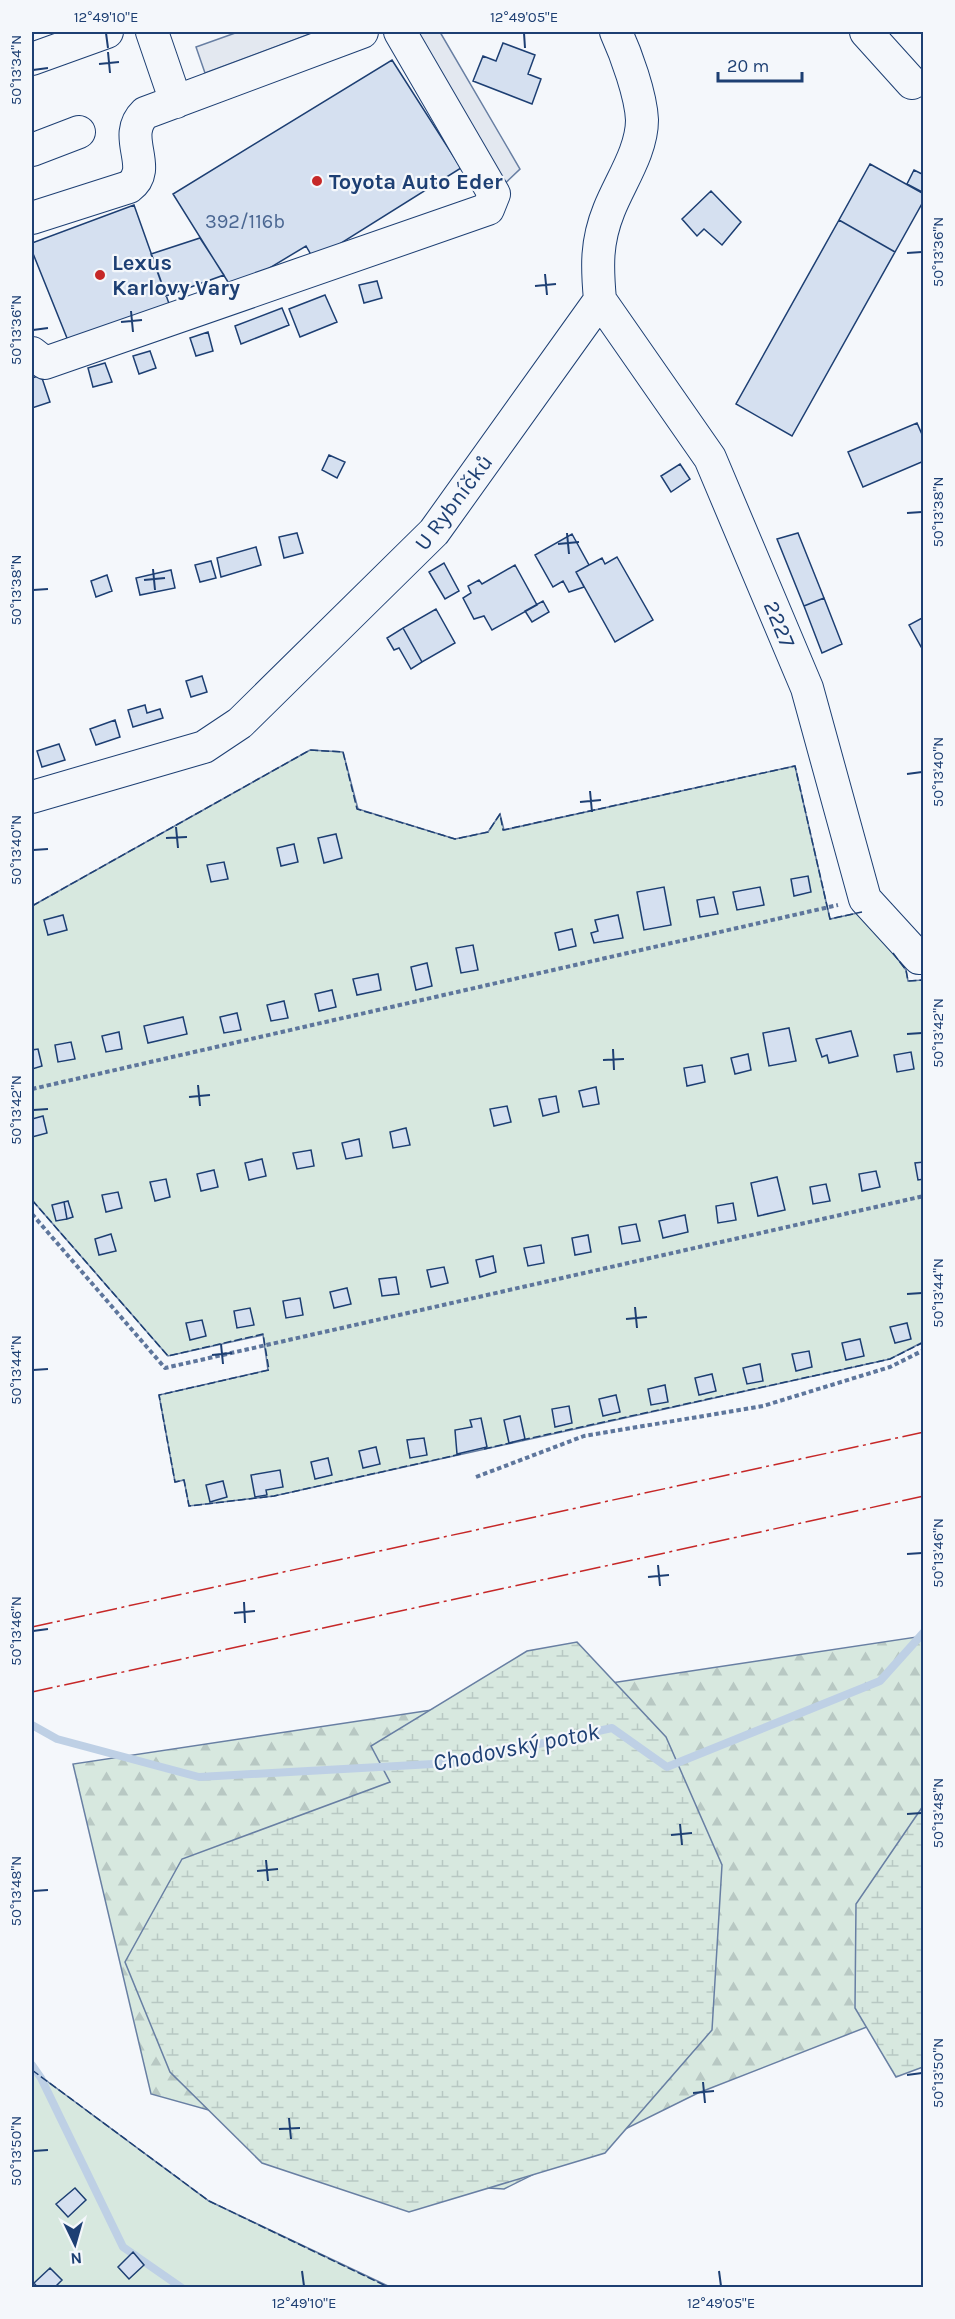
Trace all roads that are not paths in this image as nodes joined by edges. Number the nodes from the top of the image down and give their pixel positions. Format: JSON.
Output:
{"nodes":[{"id":1,"x":107,"y":32,"type":"edge"},
{"id":2,"x":152,"y":32,"type":"edge"},
{"id":3,"x":362,"y":32,"type":"edge"},
{"id":4,"x":400,"y":32,"type":"edge"},
{"id":5,"x":616,"y":32,"type":"edge"},
{"id":6,"x":866,"y":32,"type":"edge"},
{"id":7,"x":32,"y":59,"type":"edge"},
{"id":8,"x":912,"y":83,"type":"dead end"},
{"id":9,"x":176,"y":102,"type":"junction"},
{"id":10,"x":79,"y":132,"type":"dead end"},
{"id":11,"x":32,"y":150,"type":"edge"},
{"id":12,"x":32,"y":218,"type":"edge"},
{"id":13,"x":600,"y":300,"type":"junction"},
{"id":14,"x":32,"y":353,"type":"edge"},
{"id":15,"x":32,"y":797,"type":"edge"},
{"id":16,"x":924,"y":958,"type":"edge"}],
"edges":[{"from":1,"to":7,"type":"street"},
{"from":2,"to":9,"type":"street"},
{"from":3,"to":9,"type":"street"},
{"from":4,"to":14,"type":"street"},
{"from":5,"to":13,"type":"street"},
{"from":6,"to":8,"type":"street"},
{"from":9,"to":12,"type":"street"},
{"from":10,"to":11,"type":"street"},
{"from":13,"to":15,"type":"street","name":"U Rybníčků"},
{"from":13,"to":16,"type":"street","name":"2227"}]}
